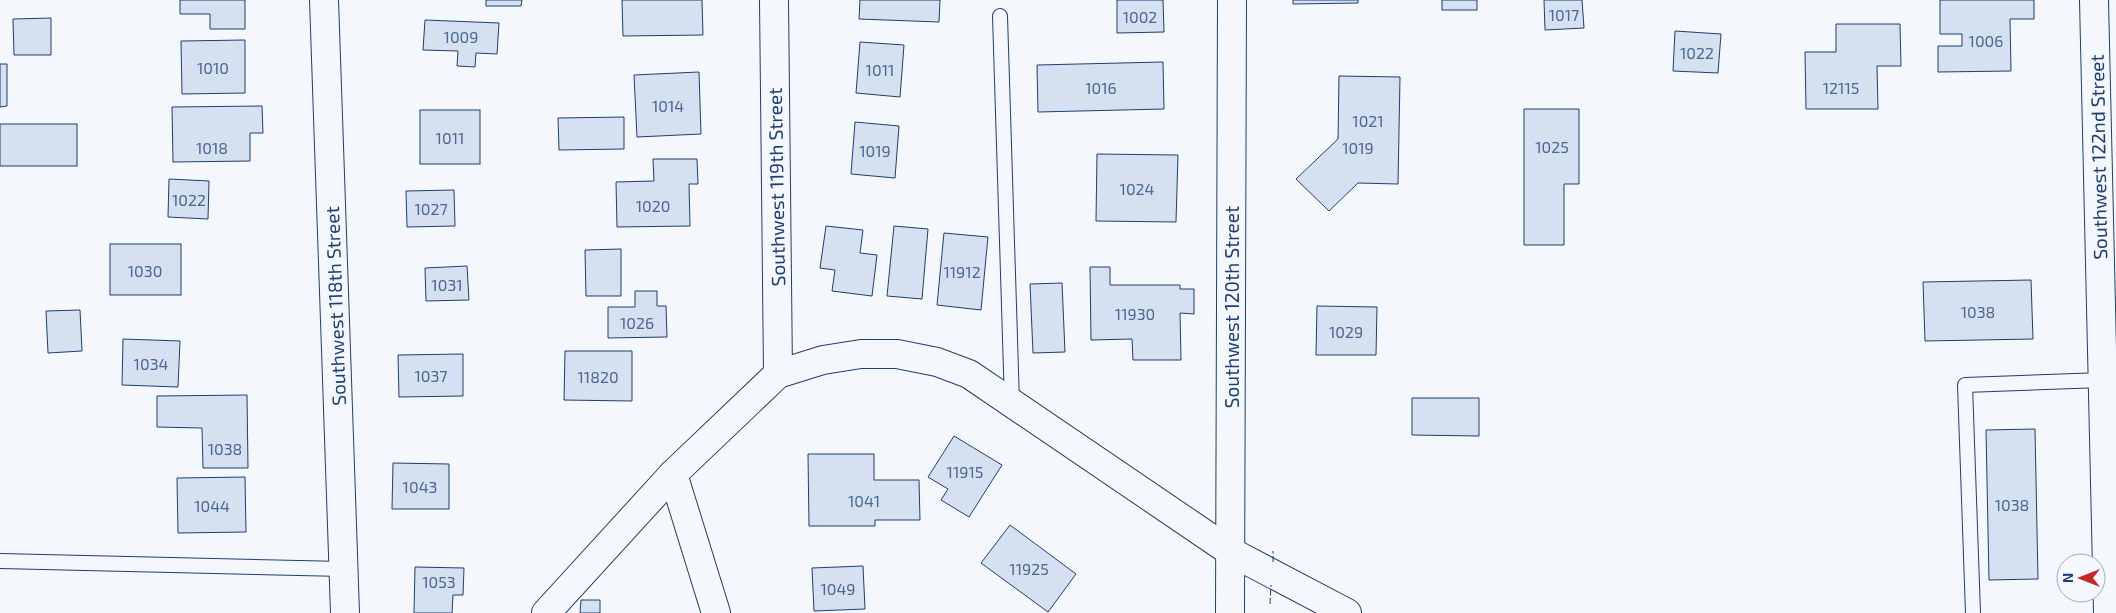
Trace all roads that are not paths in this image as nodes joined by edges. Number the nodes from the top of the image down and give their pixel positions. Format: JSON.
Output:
{"nodes":[{"id":1,"x":324,"y":0,"type":"edge"},
{"id":2,"x":774,"y":0,"type":"edge"},
{"id":3,"x":1232,"y":0,"type":"edge"},
{"id":4,"x":2094,"y":0,"type":"edge"},
{"id":5,"x":1000,"y":16,"type":"dead end"},
{"id":6,"x":778,"y":374,"type":"junction"},
{"id":7,"x":2103,"y":380,"type":"junction"},
{"id":8,"x":1012,"y":403,"type":"junction"},
{"id":9,"x":2110,"y":440,"type":"edge"},
{"id":10,"x":673,"y":474,"type":"junction"},
{"id":11,"x":1231,"y":552,"type":"junction"},
{"id":12,"x":0,"y":561,"type":"edge"},
{"id":13,"x":344,"y":569,"type":"junction"},
{"id":14,"x":345,"y":613,"type":"edge"},
{"id":15,"x":546,"y":613,"type":"edge"},
{"id":16,"x":716,"y":613,"type":"edge"},
{"id":17,"x":1230,"y":613,"type":"edge"},
{"id":18,"x":1347,"y":613,"type":"edge"},
{"id":19,"x":1973,"y":613,"type":"edge"},
{"id":20,"x":2108,"y":613,"type":"edge"}],
"edges":[{"from":1,"to":13,"type":"street","name":"Southwest 118th Street"},
{"from":2,"to":6,"type":"street","name":"Southwest 119th Street"},
{"from":3,"to":11,"type":"street","name":"Southwest 120th Street"},
{"from":4,"to":7,"type":"street","name":"Southwest 122nd Street"},
{"from":5,"to":8,"type":"lane"},
{"from":6,"to":8,"type":"street"},
{"from":6,"to":10,"type":"street"},
{"from":7,"to":9,"type":"street","name":"Southwest 122nd Street"},
{"from":7,"to":19,"type":"lane"},
{"from":8,"to":11,"type":"street"},
{"from":9,"to":20,"type":"street","name":"Southwest 122nd Street"},
{"from":10,"to":15,"type":"street"},
{"from":10,"to":16,"type":"street"},
{"from":11,"to":17,"type":"street","name":"Southwest 120th Street"},
{"from":11,"to":18,"type":"street"},
{"from":12,"to":13,"type":"lane"},
{"from":13,"to":14,"type":"street","name":"Southwest 118th Street"}]}
